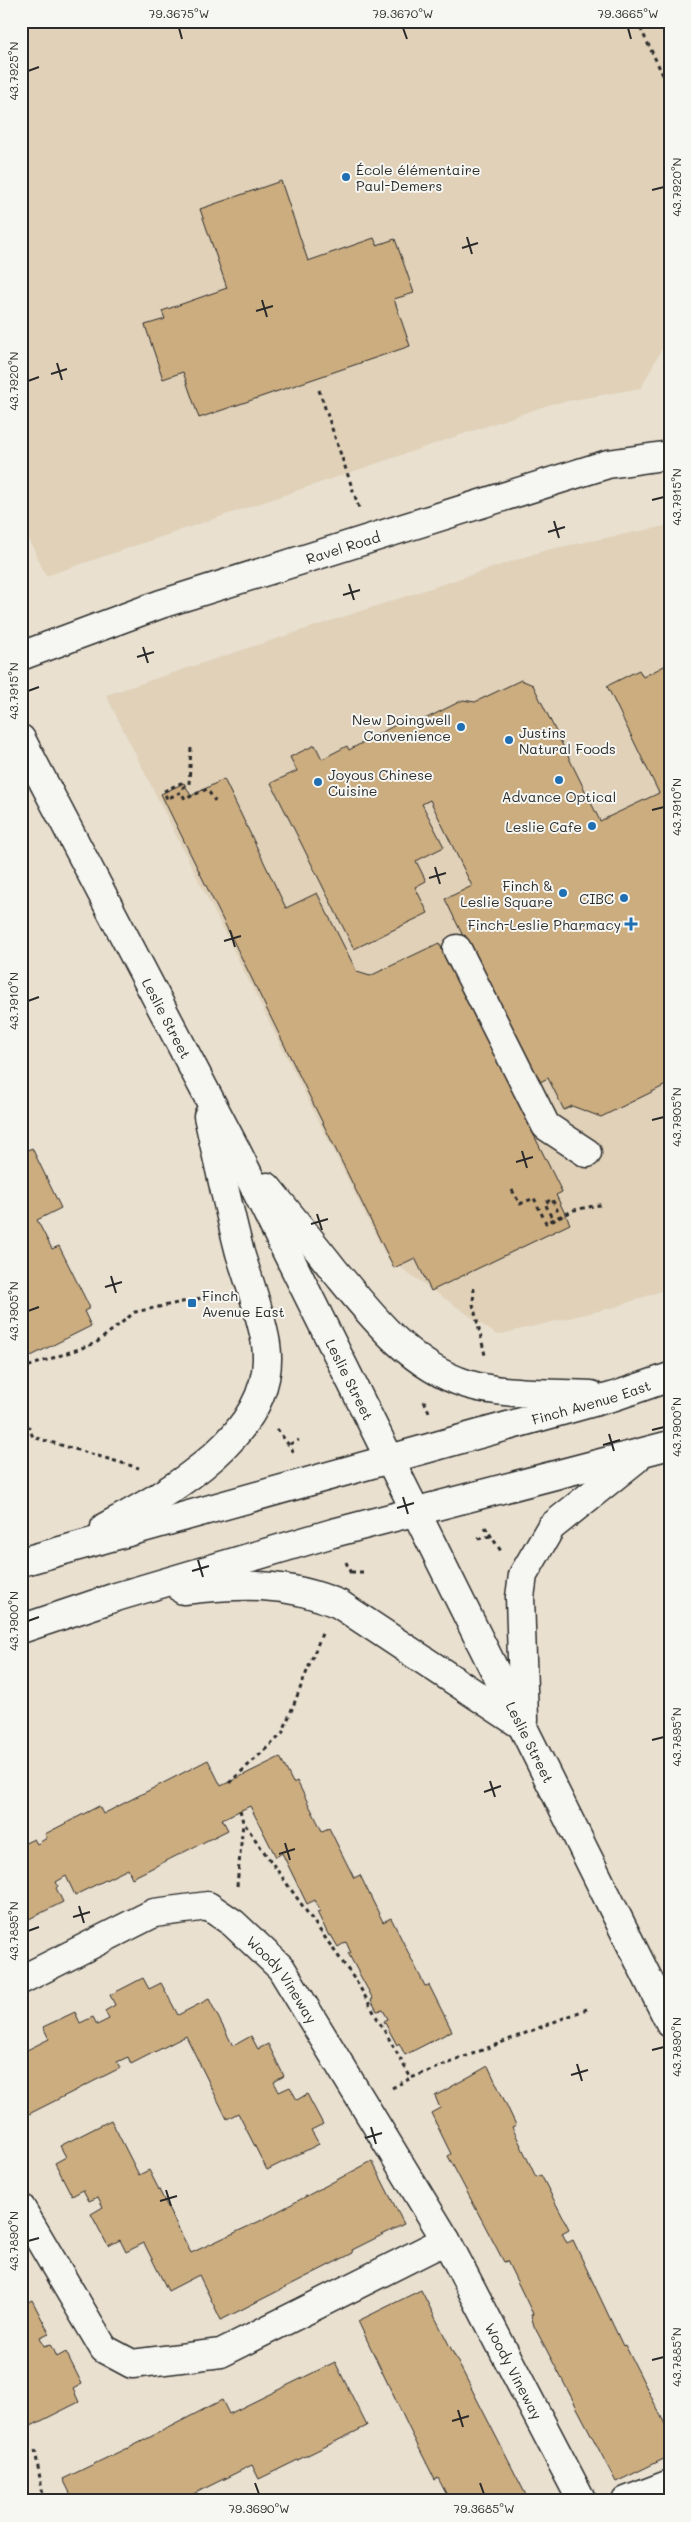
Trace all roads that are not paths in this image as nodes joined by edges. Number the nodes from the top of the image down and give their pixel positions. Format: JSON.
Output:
{"nodes":[{"id":1,"x":670,"y":455,"type":"edge"},
{"id":2,"x":21,"y":656,"type":"edge"},
{"id":3,"x":22,"y":740,"type":"edge"},
{"id":4,"x":457,"y":949,"type":"dead end"},
{"id":5,"x":199,"y":1078,"type":"junction"},
{"id":6,"x":235,"y":1148,"type":"junction"},
{"id":7,"x":587,"y":1153,"type":"dead end"},
{"id":8,"x":670,"y":1377,"type":"edge"},
{"id":9,"x":615,"y":1396,"type":"junction"},
{"id":10,"x":670,"y":1445,"type":"edge"},
{"id":11,"x":644,"y":1453,"type":"junction"},
{"id":12,"x":390,"y":1460,"type":"junction"},
{"id":13,"x":415,"y":1511,"type":"junction"},
{"id":14,"x":62,"y":1550,"type":"junction"},
{"id":15,"x":21,"y":1562,"type":"edge"},
{"id":16,"x":116,"y":1596,"type":"junction"},
{"id":17,"x":21,"y":1629,"type":"edge"},
{"id":18,"x":524,"y":1727,"type":"junction"},
{"id":19,"x":21,"y":1980,"type":"edge"},
{"id":20,"x":670,"y":2023,"type":"edge"},
{"id":21,"x":21,"y":2208,"type":"edge"},
{"id":22,"x":446,"y":2240,"type":"junction"},
{"id":23,"x":670,"y":2484,"type":"edge"},
{"id":24,"x":582,"y":2501,"type":"edge"},
{"id":25,"x":626,"y":2501,"type":"edge"}],
"edges":[{"from":1,"to":2,"type":"main road","name":"Ravel Road"},
{"from":3,"to":5,"type":"main road","name":"Leslie Street"},
{"from":4,"to":7,"type":"main road"},
{"from":5,"to":6,"type":"main road","name":"Leslie Street"},
{"from":5,"to":14,"type":"main road"},
{"from":6,"to":9,"type":"main road"},
{"from":6,"to":12,"type":"main road","name":"Leslie Street"},
{"from":8,"to":9,"type":"main road","name":"Finch Avenue East"},
{"from":9,"to":12,"type":"main road","name":"Finch Avenue East"},
{"from":10,"to":11,"type":"main road"},
{"from":11,"to":13,"type":"main road"},
{"from":11,"to":18,"type":"main road"},
{"from":12,"to":13,"type":"main road","name":"Leslie Street"},
{"from":12,"to":14,"type":"main road","name":"Finch Avenue East"},
{"from":13,"to":16,"type":"main road"},
{"from":13,"to":18,"type":"main road","name":"Leslie Street"},
{"from":14,"to":15,"type":"main road","name":"Finch Avenue East"},
{"from":16,"to":17,"type":"main road"},
{"from":16,"to":18,"type":"main road"},
{"from":18,"to":20,"type":"main road","name":"Leslie Street"},
{"from":19,"to":22,"type":"main road","name":"Woody Vineway"},
{"from":21,"to":22,"type":"main road"},
{"from":22,"to":24,"type":"main road","name":"Woody Vineway"},
{"from":23,"to":25,"type":"main road"}]}
